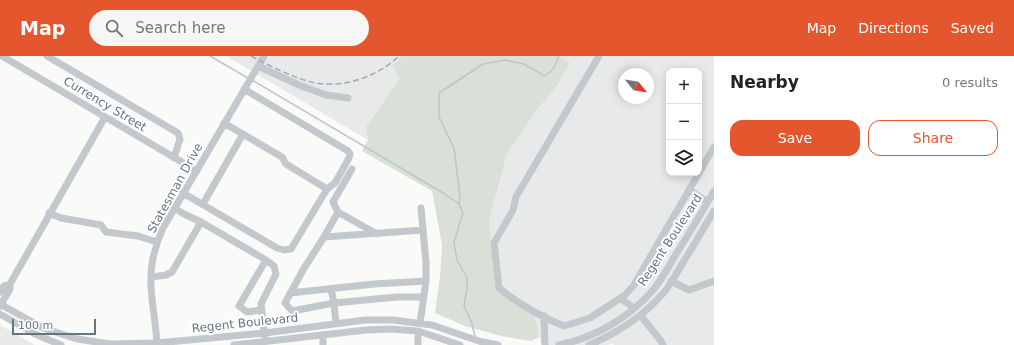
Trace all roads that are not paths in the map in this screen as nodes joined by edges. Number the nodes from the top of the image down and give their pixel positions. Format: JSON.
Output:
{"nodes":[{"id":1,"x":2,"y":56,"type":"edge"},
{"id":2,"x":47,"y":56,"type":"edge"},
{"id":3,"x":264,"y":56,"type":"edge"},
{"id":4,"x":599,"y":56,"type":"edge"},
{"id":5,"x":257,"y":67,"type":"junction"},
{"id":6,"x":244,"y":89,"type":"junction"},
{"id":7,"x":348,"y":98,"type":"dead end"},
{"id":8,"x":105,"y":117,"type":"junction"},
{"id":9,"x":224,"y":123,"type":"junction"},
{"id":10,"x":244,"y":134,"type":"junction"},
{"id":11,"x":714,"y":147,"type":"edge"},
{"id":12,"x":174,"y":158,"type":"junction"},
{"id":13,"x":352,"y":169,"type":"dead end"},
{"id":14,"x":197,"y":171,"type":"junction"},
{"id":15,"x":327,"y":189,"type":"junction"},
{"id":16,"x":689,"y":190,"type":"junction"},
{"id":17,"x":714,"y":191,"type":"edge"},
{"id":18,"x":183,"y":193,"type":"junction"},
{"id":19,"x":708,"y":202,"type":"junction"},
{"id":20,"x":203,"y":204,"type":"junction"},
{"id":21,"x":175,"y":208,"type":"junction"},
{"id":22,"x":421,"y":208,"type":"dead end"},
{"id":23,"x":714,"y":211,"type":"edge"},
{"id":24,"x":338,"y":212,"type":"junction"},
{"id":25,"x":49,"y":214,"type":"junction"},
{"id":26,"x":201,"y":222,"type":"junction"},
{"id":27,"x":423,"y":230,"type":"junction"},
{"id":28,"x":377,"y":234,"type":"junction"},
{"id":29,"x":324,"y":237,"type":"junction"},
{"id":30,"x":157,"y":242,"type":"junction"},
{"id":31,"x":266,"y":260,"type":"junction"},
{"id":32,"x":152,"y":277,"type":"junction"},
{"id":33,"x":426,"y":281,"type":"junction"},
{"id":34,"x":671,"y":281,"type":"junction"},
{"id":35,"x":714,"y":281,"type":"edge"},
{"id":36,"x":10,"y":284,"type":"junction"},
{"id":37,"x":332,"y":289,"type":"junction"},
{"id":38,"x":0,"y":292,"type":"edge"},
{"id":39,"x":290,"y":293,"type":"junction"},
{"id":40,"x":423,"y":297,"type":"junction"},
{"id":41,"x":620,"y":298,"type":"junction"},
{"id":42,"x":334,"y":303,"type":"junction"},
{"id":43,"x":0,"y":305,"type":"edge"},
{"id":44,"x":634,"y":308,"type":"junction"},
{"id":45,"x":262,"y":310,"type":"junction"},
{"id":46,"x":0,"y":314,"type":"edge"},
{"id":47,"x":544,"y":316,"type":"junction"},
{"id":48,"x":641,"y":316,"type":"junction"},
{"id":49,"x":420,"y":323,"type":"junction"},
{"id":50,"x":336,"y":324,"type":"junction"},
{"id":51,"x":418,"y":332,"type":"junction"},
{"id":52,"x":265,"y":333,"type":"junction"},
{"id":53,"x":323,"y":335,"type":"junction"},
{"id":54,"x":266,"y":343,"type":"edge"},
{"id":55,"x":157,"y":344,"type":"edge"},
{"id":56,"x":61,"y":345,"type":"edge"},
{"id":57,"x":234,"y":345,"type":"edge"},
{"id":58,"x":323,"y":345,"type":"edge"},
{"id":59,"x":418,"y":345,"type":"edge"},
{"id":60,"x":460,"y":345,"type":"edge"},
{"id":61,"x":498,"y":345,"type":"edge"},
{"id":62,"x":545,"y":345,"type":"edge"},
{"id":63,"x":559,"y":345,"type":"edge"},
{"id":64,"x":589,"y":345,"type":"edge"},
{"id":65,"x":663,"y":345,"type":"edge"}],
"edges":[{"from":1,"to":8,"type":"street","name":"Currency Street"},
{"from":2,"to":12,"type":"street"},
{"from":3,"to":5,"type":"street","name":"Statesman Drive"},
{"from":4,"to":47,"type":"street"},
{"from":5,"to":6,"type":"street","name":"Statesman Drive"},
{"from":5,"to":7,"type":"street"},
{"from":6,"to":9,"type":"street","name":"Statesman Drive"},
{"from":6,"to":15,"type":"street"},
{"from":8,"to":12,"type":"street","name":"Currency Street"},
{"from":8,"to":25,"type":"street"},
{"from":9,"to":10,"type":"street"},
{"from":9,"to":14,"type":"street","name":"Statesman Drive"},
{"from":10,"to":15,"type":"street"},
{"from":10,"to":20,"type":"street"},
{"from":11,"to":16,"type":"street"},
{"from":12,"to":14,"type":"street","name":"Currency Street"},
{"from":13,"to":24,"type":"street"},
{"from":14,"to":18,"type":"street","name":"Statesman Drive"},
{"from":15,"to":20,"type":"street"},
{"from":16,"to":19,"type":"street"},
{"from":16,"to":41,"type":"street"},
{"from":17,"to":19,"type":"street","name":"Regent Boulevard"},
{"from":18,"to":20,"type":"street"},
{"from":18,"to":21,"type":"street","name":"Statesman Drive"},
{"from":19,"to":44,"type":"street","name":"Regent Boulevard"},
{"from":21,"to":26,"type":"street"},
{"from":21,"to":30,"type":"street","name":"Statesman Drive"},
{"from":22,"to":27,"type":"street"},
{"from":23,"to":34,"type":"street","name":"Regent Boulevard"},
{"from":24,"to":28,"type":"street"},
{"from":24,"to":29,"type":"street"},
{"from":25,"to":30,"type":"street"},
{"from":25,"to":36,"type":"street"},
{"from":26,"to":31,"type":"street"},
{"from":26,"to":32,"type":"street"},
{"from":27,"to":28,"type":"street"},
{"from":27,"to":33,"type":"street"},
{"from":28,"to":29,"type":"street"},
{"from":29,"to":39,"type":"street"},
{"from":30,"to":32,"type":"street","name":"Statesman Drive"},
{"from":31,"to":45,"type":"street"},
{"from":31,"to":45,"type":"street"},
{"from":32,"to":55,"type":"street","name":"Statesman Drive"},
{"from":33,"to":37,"type":"street"},
{"from":33,"to":40,"type":"street"},
{"from":34,"to":35,"type":"street"},
{"from":34,"to":48,"type":"street","name":"Regent Boulevard"},
{"from":36,"to":38,"type":"street"},
{"from":36,"to":43,"type":"street"},
{"from":37,"to":39,"type":"street"},
{"from":37,"to":42,"type":"street"},
{"from":39,"to":42,"type":"street"},
{"from":40,"to":42,"type":"street"},
{"from":40,"to":49,"type":"street"},
{"from":41,"to":44,"type":"street"},
{"from":41,"to":47,"type":"street"},
{"from":42,"to":50,"type":"street"},
{"from":43,"to":55,"type":"street","name":"Regent Boulevard"},
{"from":44,"to":63,"type":"street","name":"Regent Boulevard"},
{"from":45,"to":52,"type":"street"},
{"from":46,"to":56,"type":"street"},
{"from":47,"to":62,"type":"street"},
{"from":48,"to":64,"type":"street","name":"Regent Boulevard"},
{"from":48,"to":65,"type":"street"},
{"from":49,"to":50,"type":"street","name":"Regent Boulevard"},
{"from":49,"to":61,"type":"street","name":"Regent Boulevard"},
{"from":50,"to":52,"type":"street","name":"Regent Boulevard"},
{"from":51,"to":53,"type":"street","name":"Regent Boulevard"},
{"from":51,"to":59,"type":"street"},
{"from":51,"to":60,"type":"street","name":"Regent Boulevard"},
{"from":52,"to":54,"type":"street"},
{"from":52,"to":55,"type":"street","name":"Regent Boulevard"},
{"from":53,"to":54,"type":"street","name":"Regent Boulevard"},
{"from":53,"to":58,"type":"street"},
{"from":54,"to":57,"type":"street","name":"Regent Boulevard"}]}
